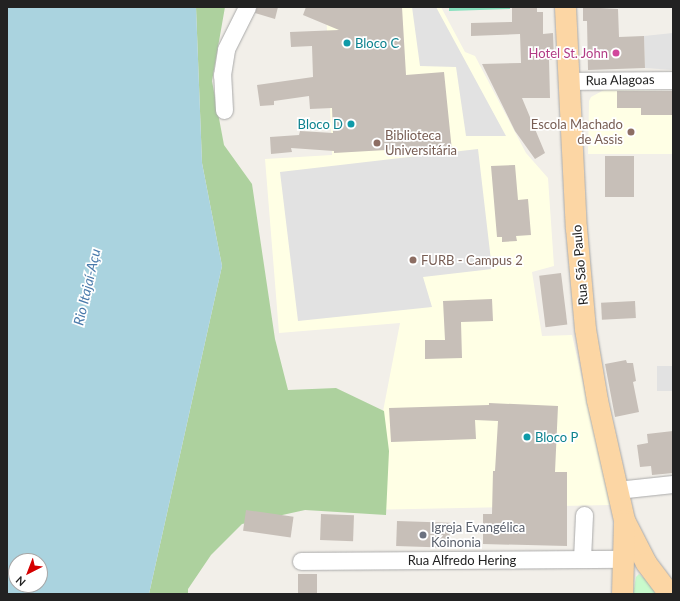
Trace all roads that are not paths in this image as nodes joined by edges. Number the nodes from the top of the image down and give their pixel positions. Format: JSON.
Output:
{"nodes":[{"id":1,"x":565,"y":7,"type":"edge"},
{"id":2,"x":244,"y":14,"type":"edge"},
{"id":3,"x":673,"y":80,"type":"edge"},
{"id":4,"x":567,"y":81,"type":"junction"},
{"id":5,"x":224,"y":110,"type":"dead end"},
{"id":6,"x":673,"y":484,"type":"edge"},
{"id":7,"x":617,"y":490,"type":"junction"},
{"id":8,"x":584,"y":516,"type":"dead end"},
{"id":9,"x":624,"y":520,"type":"junction"},
{"id":10,"x":582,"y":559,"type":"junction"},
{"id":11,"x":622,"y":559,"type":"junction"},
{"id":12,"x":301,"y":561,"type":"dead end"},
{"id":13,"x":622,"y":594,"type":"edge"},
{"id":14,"x":669,"y":594,"type":"edge"}],
"edges":[{"from":1,"to":4,"type":"main road","name":"Rua São Paulo"},
{"from":2,"to":5,"type":"street"},
{"from":3,"to":4,"type":"street","name":"Rua Alagoas"},
{"from":4,"to":7,"type":"main road","name":"Rua São Paulo"},
{"from":6,"to":7,"type":"street"},
{"from":7,"to":9,"type":"main road","name":"Rua São Paulo"},
{"from":8,"to":10,"type":"street"},
{"from":9,"to":11,"type":"main road"},
{"from":9,"to":14,"type":"main road"},
{"from":10,"to":11,"type":"street","name":"Rua Alfredo Hering"},
{"from":10,"to":12,"type":"street","name":"Rua Alfredo Hering"},
{"from":11,"to":13,"type":"main road"}]}
